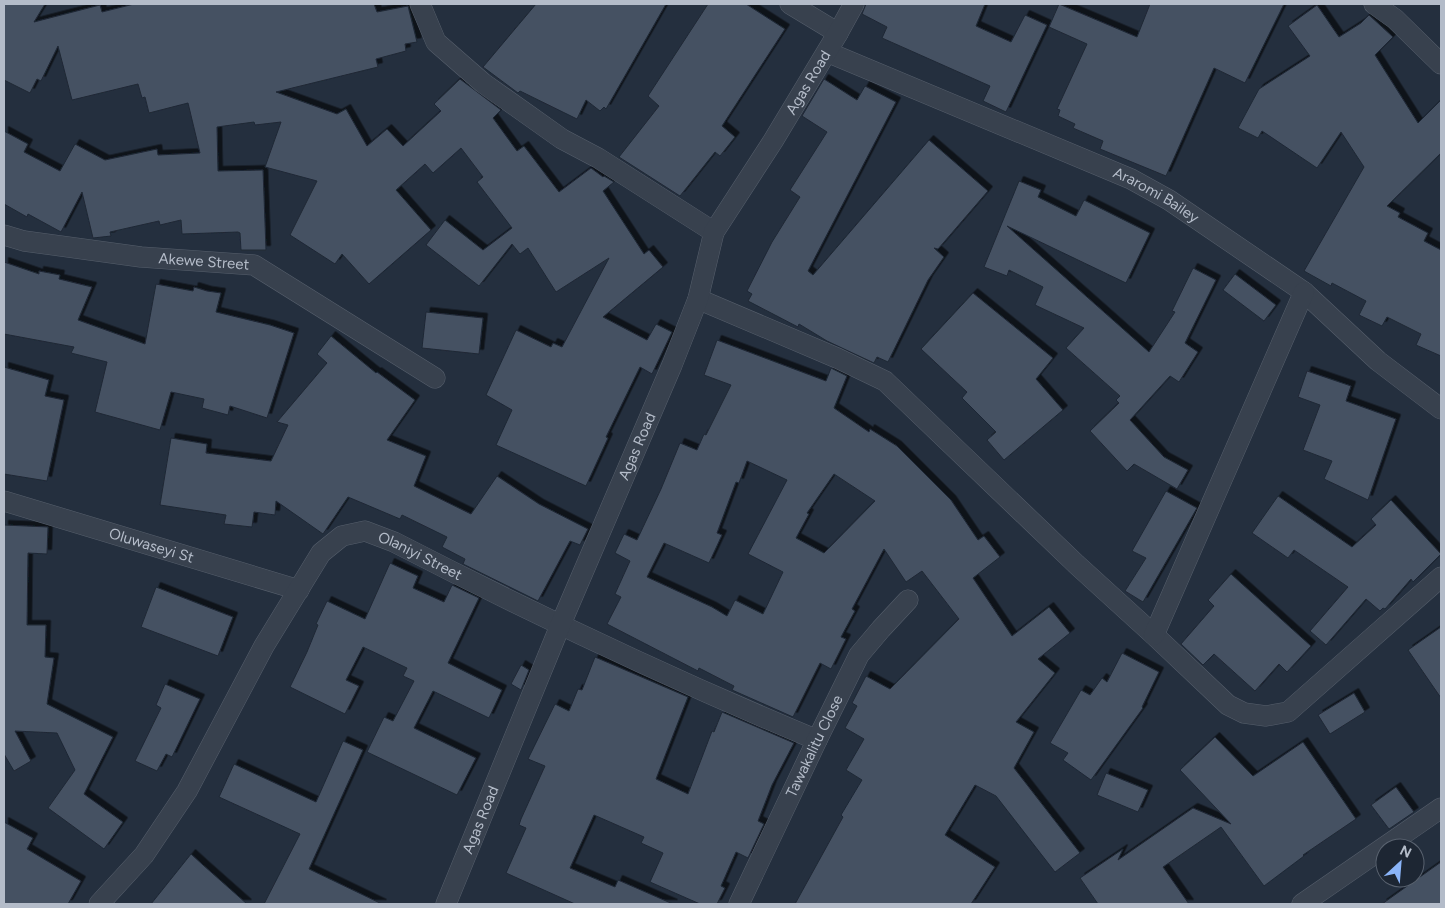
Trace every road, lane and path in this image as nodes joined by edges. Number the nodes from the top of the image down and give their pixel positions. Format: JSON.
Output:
{"nodes":[{"id":1,"x":420,"y":4,"type":"edge"},
{"id":2,"x":790,"y":4,"type":"edge"},
{"id":3,"x":854,"y":4,"type":"edge"},
{"id":4,"x":1374,"y":4,"type":"edge"},
{"id":5,"x":838,"y":34,"type":"junction"},
{"id":6,"x":827,"y":52,"type":"junction"},
{"id":7,"x":1441,"y":64,"type":"edge"},
{"id":8,"x":714,"y":232,"type":"junction"},
{"id":9,"x":4,"y":235,"type":"edge"},
{"id":10,"x":1304,"y":292,"type":"junction"},
{"id":11,"x":698,"y":299,"type":"junction"},
{"id":12,"x":435,"y":378,"type":"dead end"},
{"id":13,"x":1441,"y":409,"type":"edge"},
{"id":14,"x":4,"y":501,"type":"edge"},
{"id":15,"x":1441,"y":577,"type":"edge"},
{"id":16,"x":299,"y":590,"type":"junction"},
{"id":17,"x":908,"y":600,"type":"dead end"},
{"id":18,"x":560,"y":626,"type":"junction"},
{"id":19,"x":1154,"y":635,"type":"junction"},
{"id":20,"x":816,"y":740,"type":"junction"},
{"id":21,"x":1441,"y":808,"type":"edge"},
{"id":22,"x":99,"y":904,"type":"edge"},
{"id":23,"x":446,"y":904,"type":"edge"},
{"id":24,"x":739,"y":904,"type":"edge"},
{"id":25,"x":1302,"y":904,"type":"edge"}],
"edges":[{"from":1,"to":8,"type":"street"},
{"from":2,"to":5,"type":"street"},
{"from":3,"to":5,"type":"street","name":"Agas Road"},
{"from":4,"to":7,"type":"street"},
{"from":5,"to":6,"type":"street","name":"Agas Road"},
{"from":6,"to":8,"type":"street","name":"Agas Road"},
{"from":6,"to":10,"type":"street","name":"Araromi Bailey"},
{"from":8,"to":11,"type":"street","name":"Agas Road"},
{"from":9,"to":12,"type":"street","name":"Akewe Street"},
{"from":10,"to":13,"type":"street","name":"Araromi Bailey"},
{"from":10,"to":19,"type":"street"},
{"from":11,"to":18,"type":"street","name":"Agas Road"},
{"from":11,"to":19,"type":"street"},
{"from":14,"to":16,"type":"street","name":"Oluwaseyi St"},
{"from":15,"to":19,"type":"street"},
{"from":16,"to":18,"type":"street","name":"Olaniyi Street"},
{"from":16,"to":22,"type":"street","name":"Olaniyi Street"},
{"from":17,"to":20,"type":"street","name":"Tawakalitu Close"},
{"from":18,"to":20,"type":"street","name":"Olaniyi Street"},
{"from":18,"to":23,"type":"street","name":"Agas Road"},
{"from":20,"to":24,"type":"street","name":"Tawakalitu Close"},
{"from":21,"to":25,"type":"street"}]}
